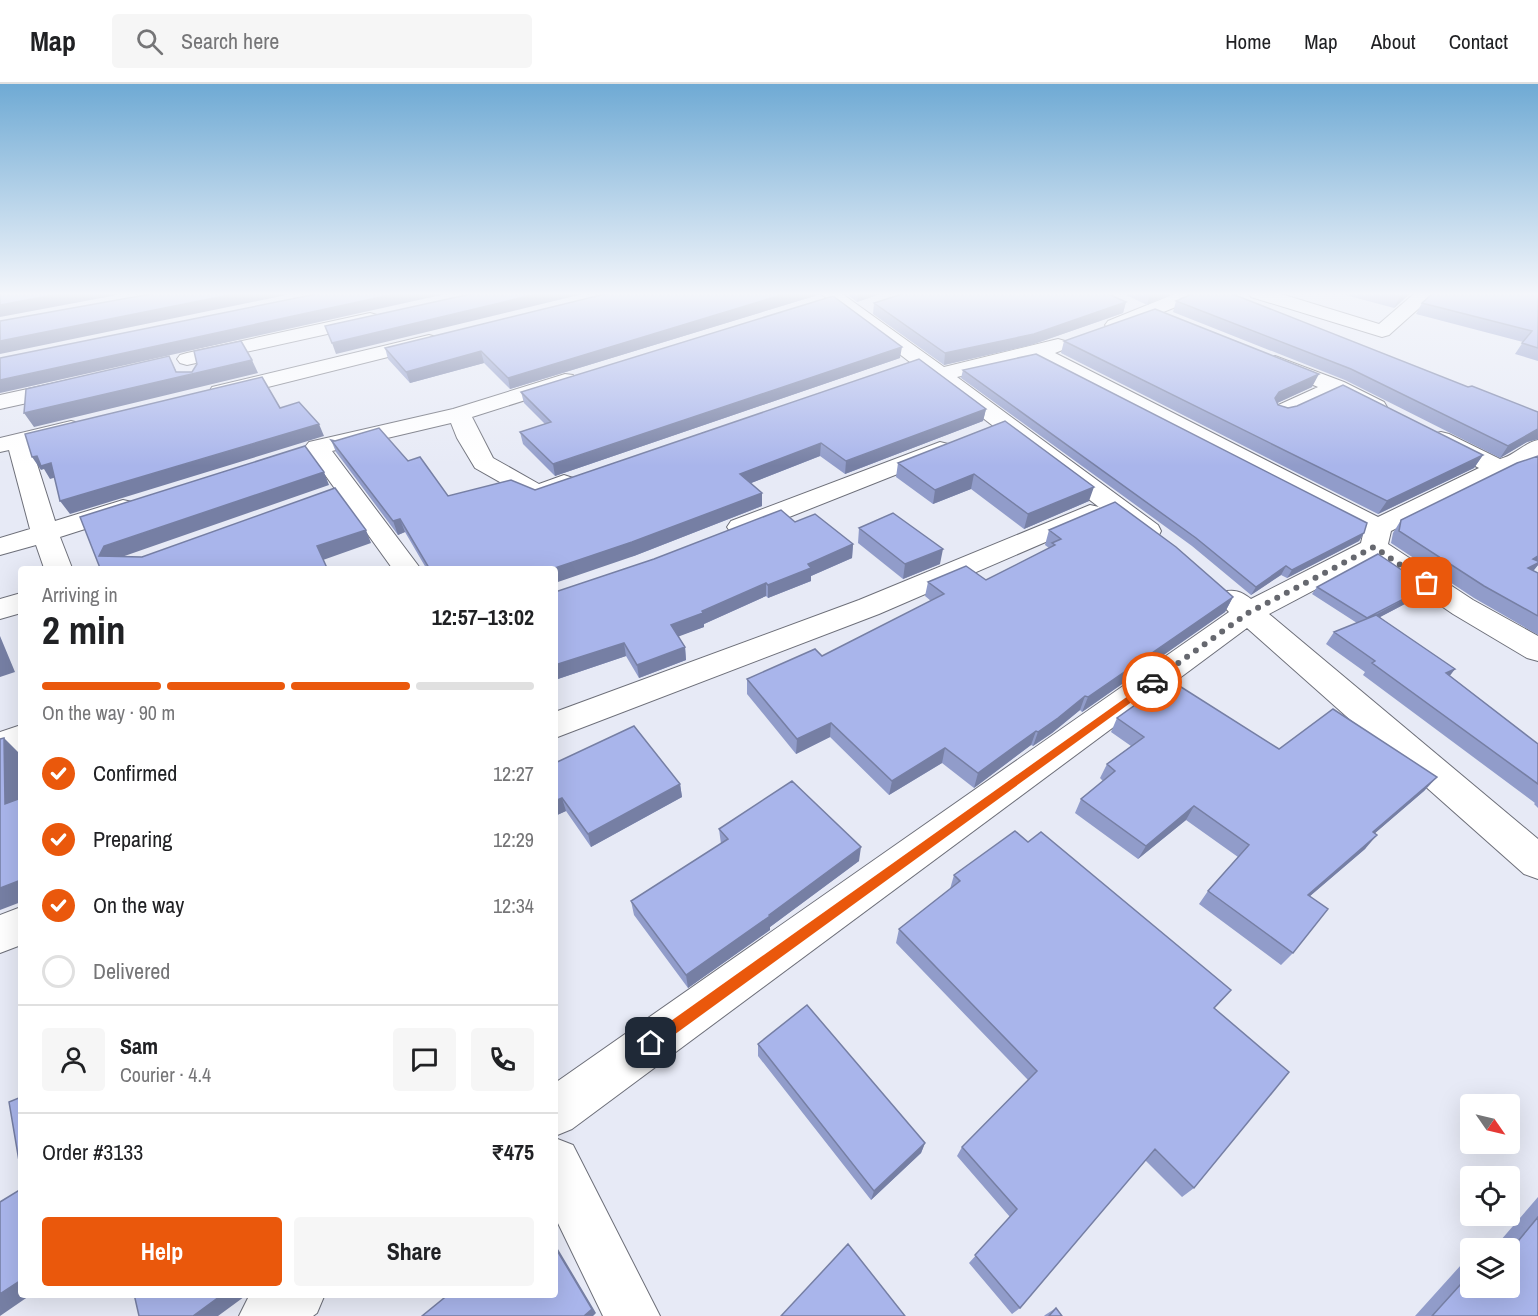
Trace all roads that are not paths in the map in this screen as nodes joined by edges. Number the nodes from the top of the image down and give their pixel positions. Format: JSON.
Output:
{"nodes":[{"id":1,"x":255,"y":350,"type":"edge"},
{"id":2,"x":389,"y":350,"type":"edge"},
{"id":3,"x":897,"y":350,"type":"edge"},
{"id":4,"x":1042,"y":350,"type":"edge"},
{"id":5,"x":1038,"y":352,"type":"junction"},
{"id":6,"x":1259,"y":356,"type":"edge"},
{"id":7,"x":164,"y":364,"type":"edge"},
{"id":8,"x":919,"y":368,"type":"junction"},
{"id":9,"x":589,"y":373,"type":"edge"},
{"id":10,"x":84,"y":383,"type":"edge"},
{"id":11,"x":1336,"y":387,"type":"junction"},
{"id":12,"x":206,"y":395,"type":"edge"},
{"id":13,"x":27,"y":397,"type":"junction"},
{"id":14,"x":0,"y":402,"type":"edge"},
{"id":15,"x":1282,"y":412,"type":"edge"},
{"id":16,"x":459,"y":414,"type":"junction"},
{"id":17,"x":1397,"y":417,"type":"edge"},
{"id":18,"x":94,"y":422,"type":"edge"},
{"id":19,"x":1006,"y":423,"type":"junction"},
{"id":20,"x":1427,"y":432,"type":"edge"},
{"id":21,"x":15,"y":441,"type":"edge"},
{"id":22,"x":1538,"y":447,"type":"edge"},
{"id":23,"x":1498,"y":468,"type":"junction"},
{"id":24,"x":582,"y":477,"type":"edge"},
{"id":25,"x":147,"y":501,"type":"edge"},
{"id":26,"x":1111,"y":504,"type":"junction"},
{"id":27,"x":45,"y":533,"type":"junction"},
{"id":28,"x":1376,"y":537,"type":"junction"},
{"id":29,"x":712,"y":538,"type":"edge"},
{"id":30,"x":0,"y":547,"type":"edge"},
{"id":31,"x":1173,"y":548,"type":"edge"},
{"id":32,"x":57,"y":566,"type":"edge"},
{"id":33,"x":405,"y":566,"type":"edge"},
{"id":34,"x":1215,"y":584,"type":"edge"},
{"id":35,"x":18,"y":604,"type":"edge"},
{"id":36,"x":0,"y":609,"type":"edge"},
{"id":37,"x":1248,"y":613,"type":"junction"},
{"id":38,"x":1538,"y":650,"type":"edge"},
{"id":39,"x":558,"y":724,"type":"edge"},
{"id":40,"x":18,"y":739,"type":"edge"},
{"id":41,"x":0,"y":745,"type":"edge"},
{"id":42,"x":1538,"y":862,"type":"edge"},
{"id":43,"x":18,"y":927,"type":"edge"},
{"id":44,"x":0,"y":934,"type":"edge"},
{"id":45,"x":558,"y":1110,"type":"edge"},
{"id":46,"x":558,"y":1169,"type":"edge"},
{"id":47,"x":292,"y":1298,"type":"edge"},
{"id":48,"x":267,"y":1316,"type":"edge"},
{"id":49,"x":632,"y":1316,"type":"edge"}],
"edges":[{"from":1,"to":7,"type":"street"},
{"from":2,"to":12,"type":"street"},
{"from":3,"to":8,"type":"street"},
{"from":4,"to":5,"type":"street"},
{"from":5,"to":8,"type":"street"},
{"from":5,"to":28,"type":"street"},
{"from":6,"to":11,"type":"street"},
{"from":8,"to":19,"type":"street"},
{"from":9,"to":16,"type":"street"},
{"from":10,"to":13,"type":"street"},
{"from":11,"to":15,"type":"street"},
{"from":11,"to":17,"type":"street"},
{"from":13,"to":14,"type":"street"},
{"from":13,"to":21,"type":"street"},
{"from":16,"to":24,"type":"street"},
{"from":16,"to":33,"type":"street"},
{"from":18,"to":21,"type":"street"},
{"from":19,"to":26,"type":"street"},
{"from":19,"to":29,"type":"street"},
{"from":20,"to":23,"type":"street"},
{"from":21,"to":27,"type":"street"},
{"from":22,"to":23,"type":"street"},
{"from":23,"to":28,"type":"street"},
{"from":25,"to":27,"type":"street"},
{"from":26,"to":31,"type":"street"},
{"from":26,"to":39,"type":"street"},
{"from":27,"to":30,"type":"street"},
{"from":27,"to":32,"type":"street"},
{"from":28,"to":37,"type":"street"},
{"from":28,"to":38,"type":"street"},
{"from":34,"to":37,"type":"street"},
{"from":35,"to":36,"type":"street"},
{"from":37,"to":42,"type":"street"},
{"from":37,"to":45,"type":"street"},
{"from":40,"to":41,"type":"street"},
{"from":43,"to":44,"type":"street"},
{"from":46,"to":49,"type":"street"},
{"from":47,"to":48,"type":"street"}]}
